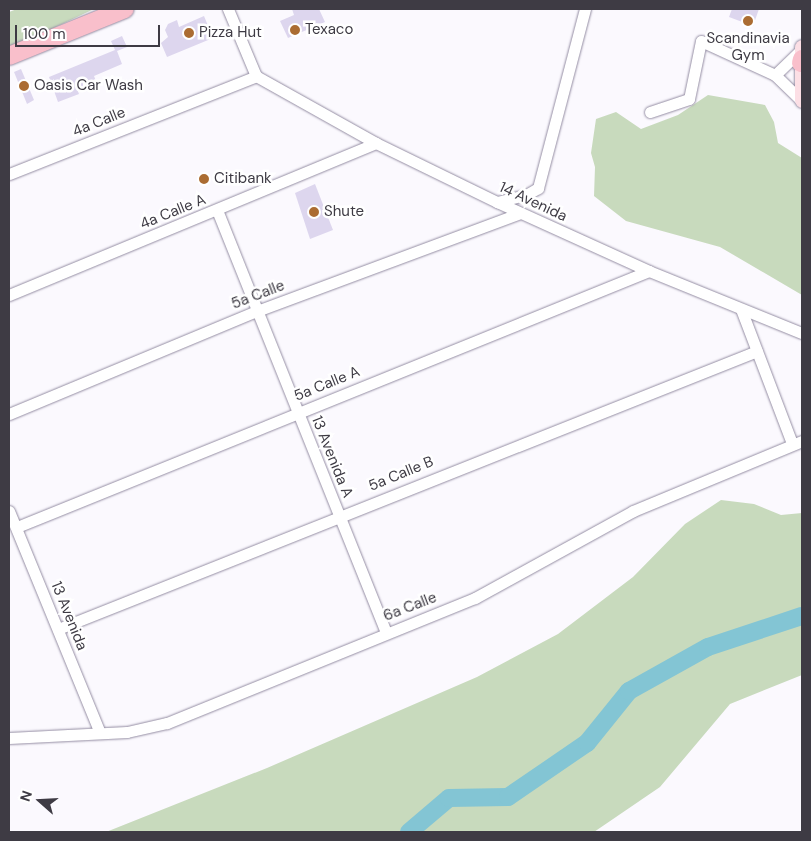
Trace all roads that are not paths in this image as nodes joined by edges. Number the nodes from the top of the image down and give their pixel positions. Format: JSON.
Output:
{"nodes":[{"id":1,"x":125,"y":9,"type":"edge"},
{"id":2,"x":228,"y":9,"type":"edge"},
{"id":3,"x":585,"y":9,"type":"edge"},
{"id":4,"x":802,"y":55,"type":"edge"},
{"id":5,"x":9,"y":56,"type":"edge"},
{"id":6,"x":256,"y":76,"type":"junction"},
{"id":7,"x":775,"y":76,"type":"junction"},
{"id":8,"x":802,"y":100,"type":"edge"},
{"id":9,"x":650,"y":112,"type":"dead end"},
{"id":10,"x":376,"y":143,"type":"junction"},
{"id":11,"x":9,"y":174,"type":"edge"},
{"id":12,"x":496,"y":202,"type":"junction"},
{"id":13,"x":217,"y":210,"type":"junction"},
{"id":14,"x":520,"y":213,"type":"junction"},
{"id":15,"x":649,"y":271,"type":"junction"},
{"id":16,"x":9,"y":295,"type":"edge"},
{"id":17,"x":741,"y":308,"type":"junction"},
{"id":18,"x":257,"y":311,"type":"junction"},
{"id":19,"x":802,"y":334,"type":"edge"},
{"id":20,"x":758,"y":352,"type":"junction"},
{"id":21,"x":298,"y":411,"type":"junction"},
{"id":22,"x":9,"y":414,"type":"edge"},
{"id":23,"x":797,"y":442,"type":"edge"},
{"id":24,"x":9,"y":511,"type":"edge"},
{"id":25,"x":339,"y":515,"type":"junction"},
{"id":26,"x":17,"y":527,"type":"junction"},
{"id":27,"x":58,"y":629,"type":"junction"},
{"id":28,"x":386,"y":632,"type":"junction"},
{"id":29,"x":100,"y":733,"type":"junction"},
{"id":30,"x":9,"y":738,"type":"edge"}],
"edges":[{"from":1,"to":5,"type":"main road"},
{"from":2,"to":6,"type":"street"},
{"from":3,"to":12,"type":"street"},
{"from":4,"to":7,"type":"street"},
{"from":4,"to":8,"type":"main road"},
{"from":6,"to":10,"type":"street","name":"14 Avenida"},
{"from":6,"to":11,"type":"street","name":"4a Calle"},
{"from":7,"to":8,"type":"street"},
{"from":7,"to":9,"type":"street"},
{"from":10,"to":12,"type":"street","name":"14 Avenida"},
{"from":10,"to":13,"type":"street","name":"4a Calle A"},
{"from":12,"to":14,"type":"street","name":"14 Avenida"},
{"from":13,"to":16,"type":"street","name":"4a Calle A"},
{"from":13,"to":18,"type":"street","name":"13 Avenida A"},
{"from":14,"to":15,"type":"street","name":"14 Avenida"},
{"from":14,"to":18,"type":"street","name":"5a Calle"},
{"from":15,"to":17,"type":"street","name":"14 Avenida"},
{"from":15,"to":21,"type":"street","name":"5a Calle A"},
{"from":17,"to":19,"type":"street"},
{"from":17,"to":20,"type":"street"},
{"from":18,"to":21,"type":"street","name":"13 Avenida A"},
{"from":18,"to":22,"type":"street","name":"5a Calle"},
{"from":20,"to":23,"type":"street"},
{"from":20,"to":25,"type":"street","name":"5a Calle B"},
{"from":21,"to":25,"type":"street","name":"13 Avenida A"},
{"from":21,"to":26,"type":"street","name":"5a Calle A"},
{"from":23,"to":28,"type":"street","name":"6a Calle"},
{"from":24,"to":26,"type":"street","name":"13 Avenida"},
{"from":25,"to":27,"type":"street","name":"5a Calle B"},
{"from":25,"to":28,"type":"street","name":"13 Avenida A"},
{"from":26,"to":27,"type":"street","name":"13 Avenida"},
{"from":27,"to":29,"type":"street","name":"13 Avenida"},
{"from":28,"to":29,"type":"street","name":"6a Calle"},
{"from":29,"to":30,"type":"street","name":"6a Calle"}]}
